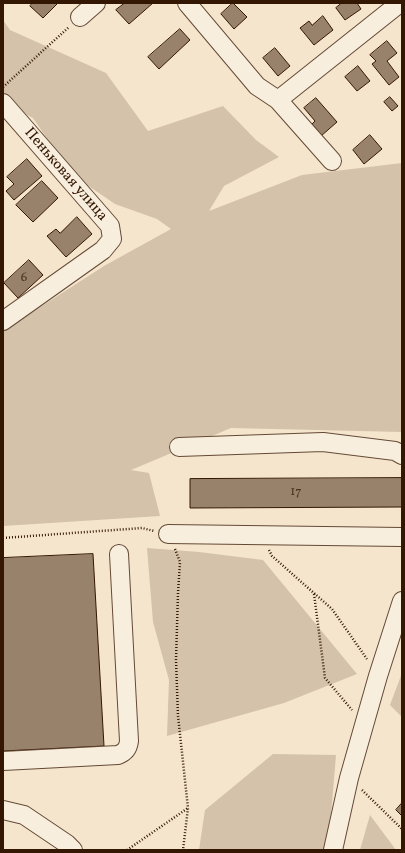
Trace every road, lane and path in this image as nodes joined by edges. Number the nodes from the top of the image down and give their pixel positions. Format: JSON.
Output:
{"nodes":[{"id":1,"x":96,"y":3,"type":"edge"},
{"id":2,"x":187,"y":3,"type":"edge"},
{"id":3,"x":400,"y":3,"type":"edge"},
{"id":4,"x":80,"y":17,"type":"joint"},
{"id":5,"x":3,"y":86,"type":"edge"},
{"id":6,"x":278,"y":100,"type":"junction"},
{"id":7,"x":3,"y":103,"type":"edge"},
{"id":8,"x":332,"y":161,"type":"dead end"},
{"id":9,"x":3,"y":321,"type":"edge"},
{"id":10,"x":179,"y":447,"type":"dead end"},
{"id":11,"x":402,"y":455,"type":"edge"},
{"id":12,"x":168,"y":534,"type":"junction"},
{"id":13,"x":262,"y":534,"type":"junction"},
{"id":14,"x":402,"y":537,"type":"edge"},
{"id":15,"x":3,"y":538,"type":"edge"},
{"id":16,"x":119,"y":554,"type":"dead end"},
{"id":17,"x":314,"y":594,"type":"junction"},
{"id":18,"x":402,"y":601,"type":"edge"},
{"id":19,"x":378,"y":676,"type":"junction"},
{"id":20,"x":364,"y":724,"type":"junction"},
{"id":21,"x":3,"y":761,"type":"edge"},
{"id":22,"x":349,"y":778,"type":"junction"},
{"id":23,"x":188,"y":808,"type":"junction"},
{"id":24,"x":3,"y":810,"type":"edge"},
{"id":25,"x":402,"y":829,"type":"edge"},
{"id":26,"x":73,"y":850,"type":"edge"},
{"id":27,"x":127,"y":850,"type":"edge"},
{"id":28,"x":183,"y":850,"type":"edge"},
{"id":29,"x":333,"y":850,"type":"edge"}],
"edges":[{"from":1,"to":4,"type":"street"},
{"from":2,"to":6,"type":"street"},
{"from":3,"to":6,"type":"street"},
{"from":4,"to":5,"type":"path"},
{"from":6,"to":8,"type":"street"},
{"from":7,"to":9,"type":"street","name":"Пеньковая улица"},
{"from":10,"to":11,"type":"street"},
{"from":12,"to":13,"type":"street"},
{"from":12,"to":15,"type":"path"},
{"from":12,"to":23,"type":"path"},
{"from":13,"to":14,"type":"street"},
{"from":13,"to":17,"type":"path"},
{"from":16,"to":21,"type":"street"},
{"from":17,"to":19,"type":"path"},
{"from":17,"to":20,"type":"path"},
{"from":18,"to":19,"type":"street"},
{"from":19,"to":20,"type":"street"},
{"from":20,"to":22,"type":"street"},
{"from":22,"to":25,"type":"path"},
{"from":22,"to":29,"type":"street"},
{"from":23,"to":27,"type":"path"},
{"from":23,"to":28,"type":"path"},
{"from":24,"to":26,"type":"street"}]}
